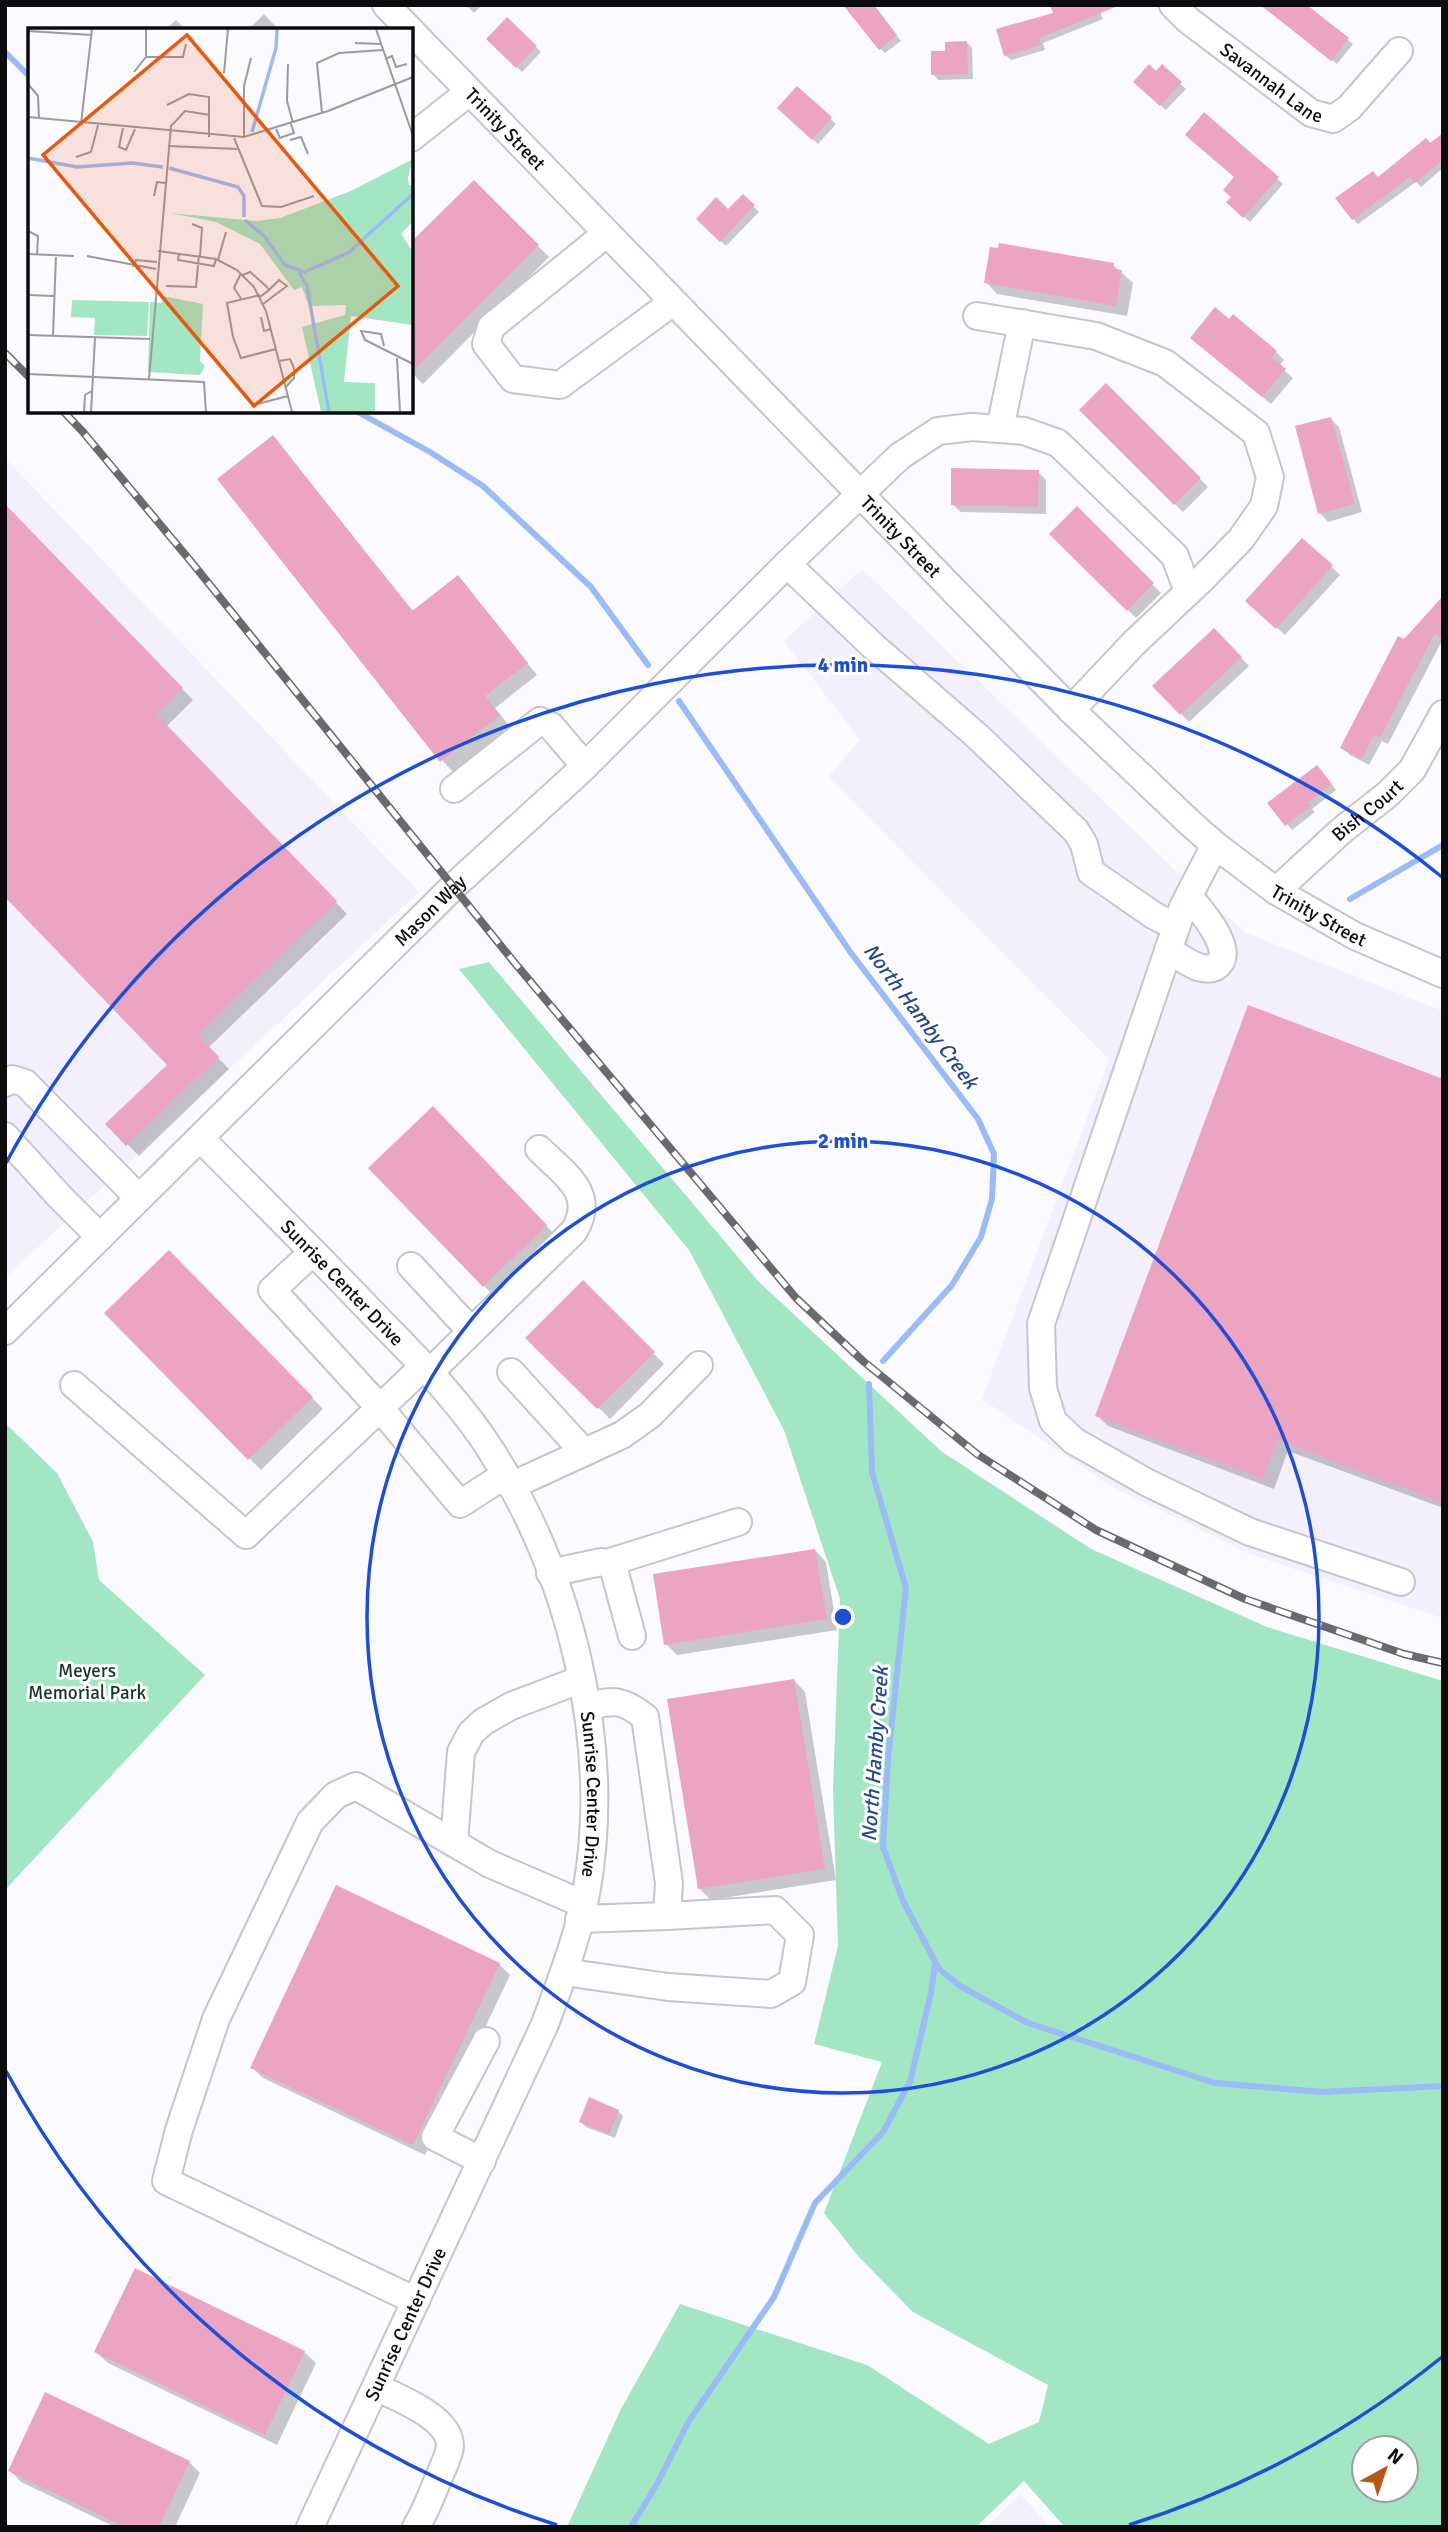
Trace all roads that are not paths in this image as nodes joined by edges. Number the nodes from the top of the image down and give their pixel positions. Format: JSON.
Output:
{"nodes":[{"id":1,"x":386,"y":5,"type":"edge"},
{"id":2,"x":1173,"y":5,"type":"edge"},
{"id":3,"x":407,"y":28,"type":"edge"},
{"id":4,"x":413,"y":34,"type":"edge"},
{"id":5,"x":1399,"y":51,"type":"dead end"},
{"id":6,"x":469,"y":92,"type":"junction"},
{"id":7,"x":413,"y":136,"type":"edge"},
{"id":8,"x":606,"y":234,"type":"junction"},
{"id":9,"x":673,"y":302,"type":"junction"},
{"id":10,"x":978,"y":316,"type":"dead end"},
{"id":11,"x":1022,"y":323,"type":"junction"},
{"id":12,"x":1000,"y":429,"type":"junction"},
{"id":13,"x":860,"y":495,"type":"junction"},
{"id":14,"x":786,"y":564,"type":"junction"},
{"id":15,"x":1188,"y":592,"type":"junction"},
{"id":16,"x":1071,"y":710,"type":"junction"},
{"id":17,"x":1443,"y":714,"type":"edge"},
{"id":18,"x":585,"y":766,"type":"junction"},
{"id":19,"x":454,"y":789,"type":"dead end"},
{"id":20,"x":1215,"y":845,"type":"junction"},
{"id":21,"x":1276,"y":891,"type":"junction"},
{"id":22,"x":1189,"y":896,"type":"junction"},
{"id":23,"x":1172,"y":939,"type":"junction"},
{"id":24,"x":1443,"y":974,"type":"edge"},
{"id":25,"x":5,"y":1083,"type":"edge"},
{"id":26,"x":5,"y":1136,"type":"edge"},
{"id":27,"x":200,"y":1138,"type":"junction"},
{"id":28,"x":539,"y":1149,"type":"dead end"},
{"id":29,"x":139,"y":1198,"type":"junction"},
{"id":30,"x":100,"y":1237,"type":"junction"},
{"id":31,"x":313,"y":1252,"type":"junction"},
{"id":32,"x":411,"y":1266,"type":"dead end"},
{"id":33,"x":5,"y":1331,"type":"edge"},
{"id":34,"x":471,"y":1332,"type":"junction"},
{"id":35,"x":699,"y":1365,"type":"dead end"},
{"id":36,"x":426,"y":1370,"type":"junction"},
{"id":37,"x":511,"y":1372,"type":"dead end"},
{"id":38,"x":74,"y":1385,"type":"dead end"},
{"id":39,"x":380,"y":1408,"type":"junction"},
{"id":40,"x":584,"y":1452,"type":"junction"},
{"id":41,"x":508,"y":1480,"type":"junction"},
{"id":42,"x":738,"y":1522,"type":"dead end"},
{"id":43,"x":607,"y":1563,"type":"junction"},
{"id":44,"x":550,"y":1573,"type":"junction"},
{"id":45,"x":1401,"y":1582,"type":"dead end"},
{"id":46,"x":632,"y":1636,"type":"dead end"},
{"id":47,"x":582,"y":1679,"type":"junction"},
{"id":48,"x":587,"y":1706,"type":"junction"},
{"id":49,"x":454,"y":1843,"type":"junction"},
{"id":50,"x":581,"y":1912,"type":"junction"},
{"id":51,"x":667,"y":1916,"type":"junction"},
{"id":52,"x":564,"y":1972,"type":"junction"},
{"id":53,"x":486,"y":2040,"type":"dead end"},
{"id":54,"x":482,"y":2161,"type":"junction"},
{"id":55,"x":416,"y":2301,"type":"junction"},
{"id":56,"x":376,"y":2387,"type":"junction"},
{"id":57,"x":310,"y":2527,"type":"edge"},
{"id":58,"x":415,"y":2527,"type":"edge"}],
"edges":[{"from":1,"to":3,"type":"street","name":"Trinity Street"},
{"from":2,"to":5,"type":"street","name":"Savannah Lane"},
{"from":4,"to":6,"type":"street","name":"Trinity Street"},
{"from":6,"to":7,"type":"street"},
{"from":6,"to":8,"type":"street","name":"Trinity Street"},
{"from":8,"to":9,"type":"street","name":"Trinity Street"},
{"from":8,"to":9,"type":"street"},
{"from":9,"to":13,"type":"street","name":"Trinity Street"},
{"from":10,"to":11,"type":"street"},
{"from":11,"to":12,"type":"street"},
{"from":11,"to":15,"type":"street"},
{"from":12,"to":13,"type":"street","name":"Mason Way"},
{"from":12,"to":15,"type":"street","name":"Mason Way"},
{"from":13,"to":14,"type":"street","name":"Mason Way"},
{"from":13,"to":16,"type":"street","name":"Trinity Street"},
{"from":14,"to":18,"type":"street","name":"Mason Way"},
{"from":14,"to":23,"type":"street"},
{"from":15,"to":16,"type":"street"},
{"from":16,"to":20,"type":"street","name":"Trinity Street"},
{"from":17,"to":21,"type":"street","name":"Bish Court"},
{"from":18,"to":19,"type":"street"},
{"from":18,"to":27,"type":"street","name":"Mason Way"},
{"from":20,"to":21,"type":"street","name":"Trinity Street"},
{"from":20,"to":22,"type":"street"},
{"from":21,"to":24,"type":"street","name":"Trinity Street"},
{"from":22,"to":23,"type":"street"},
{"from":22,"to":23,"type":"street"},
{"from":23,"to":45,"type":"street"},
{"from":25,"to":29,"type":"street"},
{"from":26,"to":30,"type":"street"},
{"from":27,"to":29,"type":"street","name":"Mason Way"},
{"from":27,"to":31,"type":"street","name":"Sunrise Center Drive"},
{"from":28,"to":34,"type":"street"},
{"from":29,"to":30,"type":"street","name":"Mason Way"},
{"from":30,"to":33,"type":"street","name":"Mason Way"},
{"from":31,"to":36,"type":"street","name":"Sunrise Center Drive"},
{"from":31,"to":39,"type":"street"},
{"from":32,"to":34,"type":"street"},
{"from":34,"to":36,"type":"street"},
{"from":35,"to":40,"type":"street"},
{"from":36,"to":39,"type":"street"},
{"from":36,"to":41,"type":"street","name":"Sunrise Center Drive"},
{"from":37,"to":40,"type":"street"},
{"from":38,"to":39,"type":"street"},
{"from":39,"to":41,"type":"street"},
{"from":40,"to":41,"type":"street"},
{"from":41,"to":44,"type":"street","name":"Sunrise Center Drive"},
{"from":42,"to":43,"type":"street"},
{"from":43,"to":44,"type":"street"},
{"from":43,"to":46,"type":"street"},
{"from":44,"to":47,"type":"street","name":"Sunrise Center Drive"},
{"from":47,"to":48,"type":"street","name":"Sunrise Center Drive"},
{"from":47,"to":49,"type":"street"},
{"from":48,"to":50,"type":"street","name":"Sunrise Center Drive"},
{"from":48,"to":51,"type":"street"},
{"from":49,"to":50,"type":"street"},
{"from":49,"to":55,"type":"street"},
{"from":50,"to":51,"type":"street"},
{"from":50,"to":52,"type":"street","name":"Sunrise Center Drive"},
{"from":51,"to":52,"type":"street"},
{"from":52,"to":54,"type":"street","name":"Sunrise Center Drive"},
{"from":53,"to":54,"type":"street"},
{"from":54,"to":55,"type":"street","name":"Sunrise Center Drive"},
{"from":55,"to":56,"type":"street","name":"Sunrise Center Drive"},
{"from":56,"to":57,"type":"street","name":"Sunrise Center Drive"},
{"from":56,"to":58,"type":"street"}]}
